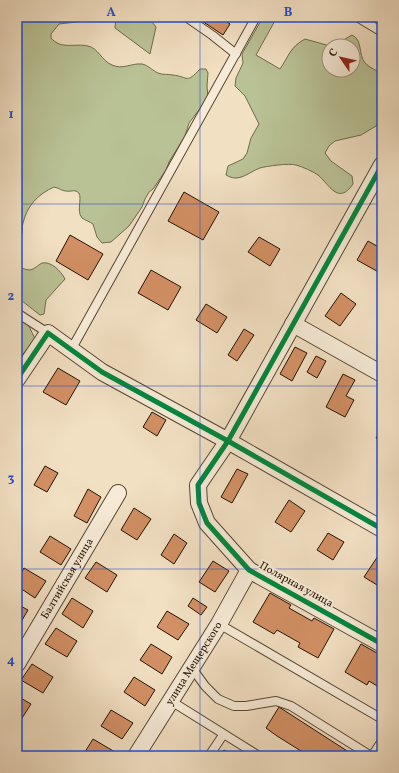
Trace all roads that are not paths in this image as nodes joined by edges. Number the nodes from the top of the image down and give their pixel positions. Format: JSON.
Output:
{"nodes":[{"id":1,"x":186,"y":17,"type":"edge"},
{"id":2,"x":256,"y":17,"type":"edge"},
{"id":3,"x":357,"y":17,"type":"edge"},
{"id":4,"x":382,"y":32,"type":"edge"},
{"id":5,"x":236,"y":54,"type":"junction"},
{"id":6,"x":382,"y":165,"type":"edge"},
{"id":7,"x":17,"y":314,"type":"edge"},
{"id":8,"x":292,"y":324,"type":"junction"},
{"id":9,"x":48,"y":333,"type":"junction"},
{"id":10,"x":71,"y":350,"type":"junction"},
{"id":11,"x":382,"y":374,"type":"edge"},
{"id":12,"x":17,"y":379,"type":"edge"},
{"id":13,"x":228,"y":441,"type":"junction"},
{"id":14,"x":118,"y":493,"type":"dead end"},
{"id":15,"x":382,"y":529,"type":"edge"},
{"id":16,"x":249,"y":570,"type":"junction"},
{"id":17,"x":219,"y":624,"type":"junction"},
{"id":18,"x":382,"y":644,"type":"edge"},
{"id":19,"x":17,"y":664,"type":"edge"},
{"id":20,"x":192,"y":668,"type":"junction"},
{"id":21,"x":171,"y":701,"type":"junction"},
{"id":22,"x":382,"y":719,"type":"edge"},
{"id":23,"x":224,"y":735,"type":"junction"},
{"id":24,"x":382,"y":741,"type":"edge"},
{"id":25,"x":136,"y":756,"type":"edge"},
{"id":26,"x":209,"y":756,"type":"edge"},
{"id":27,"x":259,"y":756,"type":"edge"},
{"id":28,"x":371,"y":756,"type":"edge"}],
"edges":[{"from":1,"to":5,"type":"lane"},
{"from":2,"to":5,"type":"lane"},
{"from":3,"to":4,"type":"lane"},
{"from":5,"to":10,"type":"lane"},
{"from":6,"to":8,"type":"street"},
{"from":7,"to":9,"type":"lane"},
{"from":8,"to":11,"type":"street"},
{"from":8,"to":13,"type":"street"},
{"from":9,"to":10,"type":"street"},
{"from":9,"to":12,"type":"street"},
{"from":10,"to":13,"type":"street"},
{"from":13,"to":15,"type":"street"},
{"from":13,"to":16,"type":"street","name":"Полярная улица"},
{"from":14,"to":19,"type":"street","name":"Балтийская улица"},
{"from":16,"to":17,"type":"street","name":"улица Мещерского"},
{"from":16,"to":18,"type":"street","name":"Полярная улица"},
{"from":17,"to":20,"type":"street","name":"улица Мещерского"},
{"from":17,"to":22,"type":"lane"},
{"from":20,"to":21,"type":"street","name":"улица Мещерского"},
{"from":20,"to":28,"type":"lane"},
{"from":21,"to":23,"type":"lane"},
{"from":21,"to":25,"type":"street","name":"улица Мещерского"},
{"from":23,"to":26,"type":"lane"},
{"from":23,"to":27,"type":"lane"},
{"from":24,"to":28,"type":"lane"}]}
